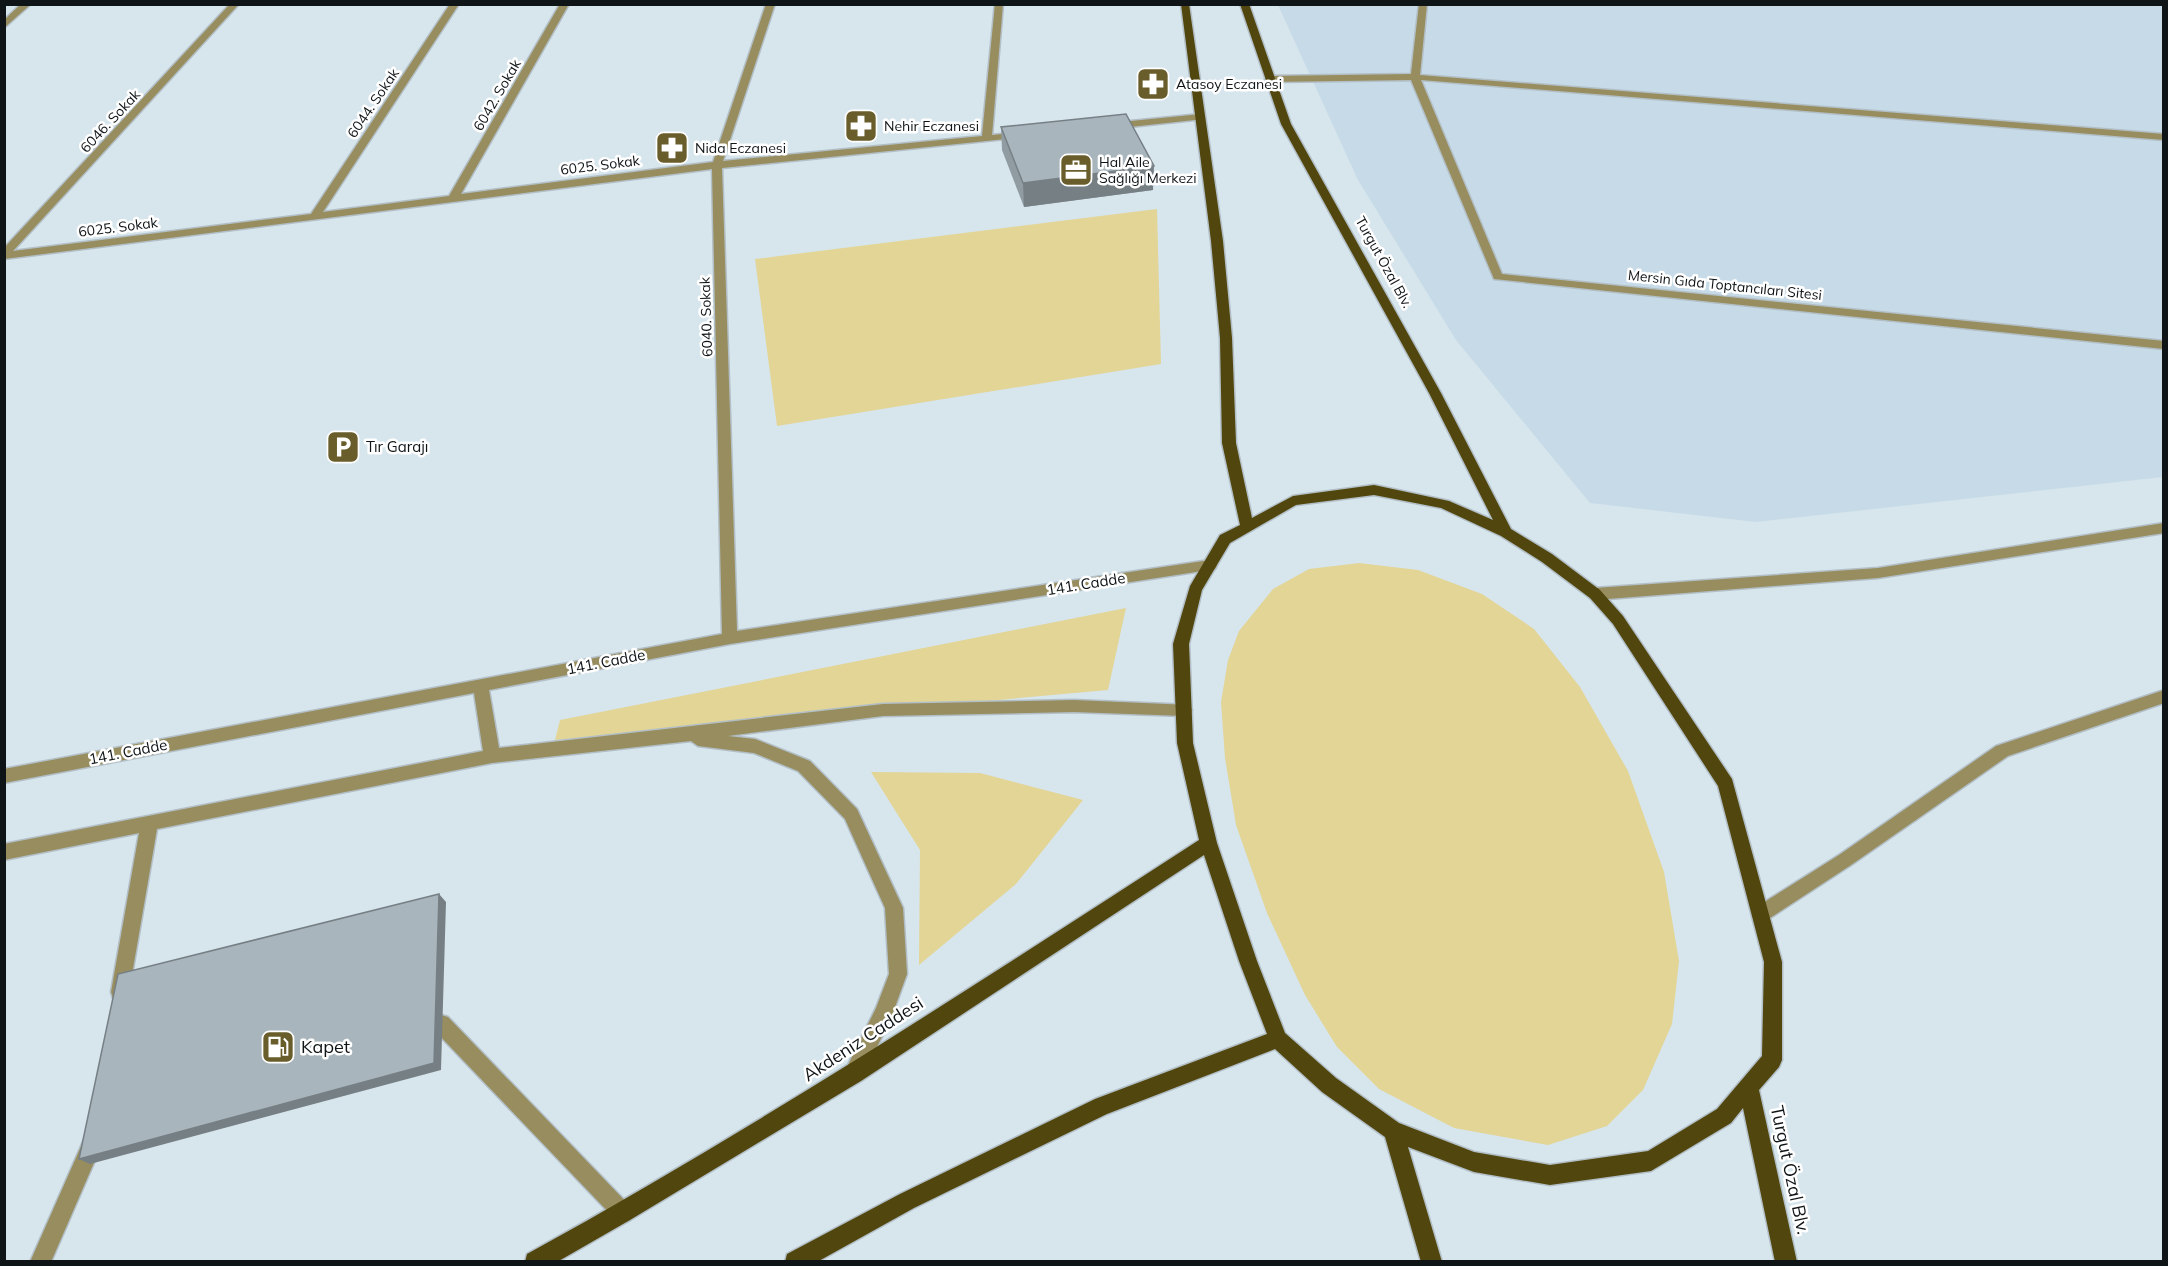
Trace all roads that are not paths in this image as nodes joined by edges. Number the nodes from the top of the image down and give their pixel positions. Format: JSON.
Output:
{"nodes":[{"id":1,"x":27,"y":4,"type":"edge"},
{"id":2,"x":235,"y":4,"type":"edge"},
{"id":3,"x":455,"y":4,"type":"edge"},
{"id":4,"x":565,"y":4,"type":"edge"},
{"id":5,"x":771,"y":4,"type":"edge"},
{"id":6,"x":999,"y":4,"type":"edge"},
{"id":7,"x":1185,"y":4,"type":"edge"},
{"id":8,"x":1244,"y":4,"type":"edge"},
{"id":9,"x":1423,"y":4,"type":"edge"},
{"id":10,"x":4,"y":25,"type":"edge"},
{"id":11,"x":1415,"y":77,"type":"junction"},
{"id":12,"x":1270,"y":79,"type":"junction"},
{"id":13,"x":1201,"y":117,"type":"junction"},
{"id":14,"x":1094,"y":128,"type":"edge"},
{"id":15,"x":1034,"y":134,"type":"edge"},
{"id":16,"x":2163,"y":137,"type":"edge"},
{"id":17,"x":987,"y":139,"type":"junction"},
{"id":18,"x":717,"y":165,"type":"junction"},
{"id":19,"x":453,"y":199,"type":"junction"},
{"id":20,"x":314,"y":217,"type":"junction"},
{"id":21,"x":4,"y":256,"type":"edge"},
{"id":22,"x":2163,"y":345,"type":"edge"},
{"id":23,"x":1247,"y":527,"type":"junction"},
{"id":24,"x":2163,"y":528,"type":"edge"},
{"id":25,"x":1506,"y":532,"type":"junction"},
{"id":26,"x":1210,"y":565,"type":"junction"},
{"id":27,"x":1595,"y":594,"type":"junction"},
{"id":28,"x":730,"y":638,"type":"junction"},
{"id":29,"x":481,"y":686,"type":"junction"},
{"id":30,"x":2163,"y":696,"type":"edge"},
{"id":31,"x":1184,"y":710,"type":"junction"},
{"id":32,"x":674,"y":736,"type":"junction"},
{"id":33,"x":492,"y":756,"type":"junction"},
{"id":34,"x":4,"y":776,"type":"edge"},
{"id":35,"x":149,"y":824,"type":"junction"},
{"id":36,"x":1208,"y":843,"type":"junction"},
{"id":37,"x":4,"y":852,"type":"edge"},
{"id":38,"x":1761,"y":914,"type":"junction"},
{"id":39,"x":118,"y":1008,"type":"edge"},
{"id":40,"x":407,"y":1035,"type":"edge"},
{"id":41,"x":1278,"y":1039,"type":"junction"},
{"id":42,"x":854,"y":1074,"type":"junction"},
{"id":43,"x":1749,"y":1088,"type":"junction"},
{"id":44,"x":101,"y":1129,"type":"edge"},
{"id":45,"x":1394,"y":1131,"type":"junction"},
{"id":46,"x":623,"y":1213,"type":"junction"},
{"id":47,"x":40,"y":1262,"type":"edge"},
{"id":48,"x":535,"y":1262,"type":"edge"},
{"id":49,"x":795,"y":1262,"type":"edge"},
{"id":50,"x":1432,"y":1262,"type":"edge"},
{"id":51,"x":1786,"y":1262,"type":"edge"}],
"edges":[{"from":1,"to":10,"type":"street"},
{"from":2,"to":21,"type":"street","name":"6046. Sokak"},
{"from":3,"to":20,"type":"street","name":"6044. Sokak"},
{"from":4,"to":19,"type":"street","name":"6042. Sokak"},
{"from":5,"to":18,"type":"street","name":"6040. Sokak"},
{"from":6,"to":17,"type":"street"},
{"from":7,"to":13,"type":"main road"},
{"from":8,"to":12,"type":"main road","name":"Turgut Özal Blv."},
{"from":9,"to":11,"type":"street","name":"Mersin Gıda Toptancıları Sitesi"},
{"from":11,"to":12,"type":"street"},
{"from":11,"to":16,"type":"street"},
{"from":11,"to":22,"type":"street","name":"Mersin Gıda Toptancıları Sitesi"},
{"from":12,"to":25,"type":"main road","name":"Turgut Özal Blv."},
{"from":13,"to":14,"type":"street"},
{"from":13,"to":23,"type":"main road"},
{"from":15,"to":17,"type":"street","name":"6025. Sokak"},
{"from":17,"to":18,"type":"street","name":"6025. Sokak"},
{"from":18,"to":19,"type":"street","name":"6025. Sokak"},
{"from":18,"to":28,"type":"street","name":"6040. Sokak"},
{"from":19,"to":20,"type":"street","name":"6025. Sokak"},
{"from":20,"to":21,"type":"street","name":"6025. Sokak"},
{"from":23,"to":25,"type":"main road"},
{"from":23,"to":26,"type":"main road"},
{"from":24,"to":27,"type":"street"},
{"from":25,"to":27,"type":"main road"},
{"from":26,"to":28,"type":"street","name":"141. Cadde"},
{"from":26,"to":31,"type":"main road"},
{"from":27,"to":38,"type":"main road"},
{"from":28,"to":29,"type":"street","name":"141. Cadde"},
{"from":29,"to":33,"type":"street"},
{"from":29,"to":34,"type":"street","name":"141. Cadde"},
{"from":30,"to":38,"type":"street"},
{"from":31,"to":32,"type":"street"},
{"from":31,"to":36,"type":"main road"},
{"from":32,"to":33,"type":"street"},
{"from":32,"to":42,"type":"street"},
{"from":33,"to":35,"type":"street"},
{"from":35,"to":37,"type":"street"},
{"from":35,"to":39,"type":"street"},
{"from":36,"to":41,"type":"main road"},
{"from":36,"to":42,"type":"main road","name":"Akdeniz Caddesi"},
{"from":38,"to":43,"type":"main road"},
{"from":40,"to":46,"type":"street"},
{"from":41,"to":45,"type":"main road"},
{"from":41,"to":49,"type":"main road"},
{"from":42,"to":46,"type":"main road","name":"Akdeniz Caddesi"},
{"from":43,"to":45,"type":"main road"},
{"from":43,"to":51,"type":"main road","name":"Turgut Özal Blv."},
{"from":44,"to":47,"type":"street"},
{"from":45,"to":50,"type":"main road"},
{"from":46,"to":48,"type":"main road","name":"Akdeniz Caddesi"}]}
